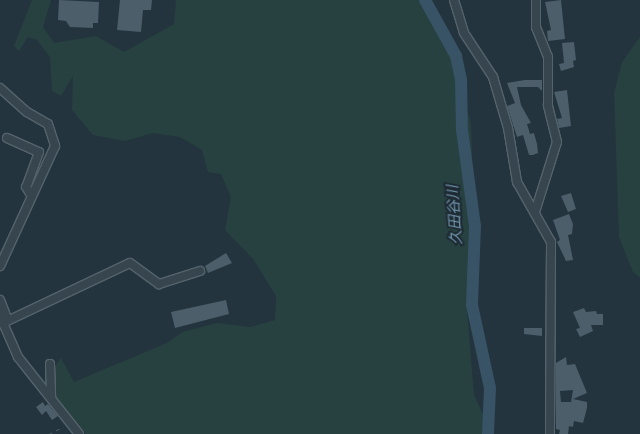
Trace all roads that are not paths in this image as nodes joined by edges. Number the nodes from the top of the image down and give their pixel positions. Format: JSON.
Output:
{"nodes":[{"id":1,"x":454,"y":0,"type":"edge"},
{"id":2,"x":536,"y":0,"type":"edge"},
{"id":3,"x":0,"y":88,"type":"edge"},
{"id":4,"x":7,"y":138,"type":"dead end"},
{"id":5,"x":31,"y":195,"type":"junction"},
{"id":6,"x":535,"y":212,"type":"junction"},
{"id":7,"x":0,"y":266,"type":"edge"},
{"id":8,"x":200,"y":271,"type":"dead end"},
{"id":9,"x":0,"y":300,"type":"edge"},
{"id":10,"x":4,"y":320,"type":"edge"},
{"id":11,"x":50,"y":364,"type":"dead end"},
{"id":12,"x":51,"y":398,"type":"junction"},
{"id":13,"x":79,"y":434,"type":"edge"},
{"id":14,"x":550,"y":434,"type":"edge"}],
"edges":[{"from":1,"to":6,"type":"street"},
{"from":2,"to":6,"type":"street"},
{"from":3,"to":5,"type":"street"},
{"from":4,"to":5,"type":"street"},
{"from":5,"to":7,"type":"street"},
{"from":6,"to":14,"type":"street"},
{"from":8,"to":10,"type":"street"},
{"from":9,"to":10,"type":"street"},
{"from":10,"to":12,"type":"street"},
{"from":11,"to":12,"type":"street"},
{"from":12,"to":13,"type":"street"}]}
